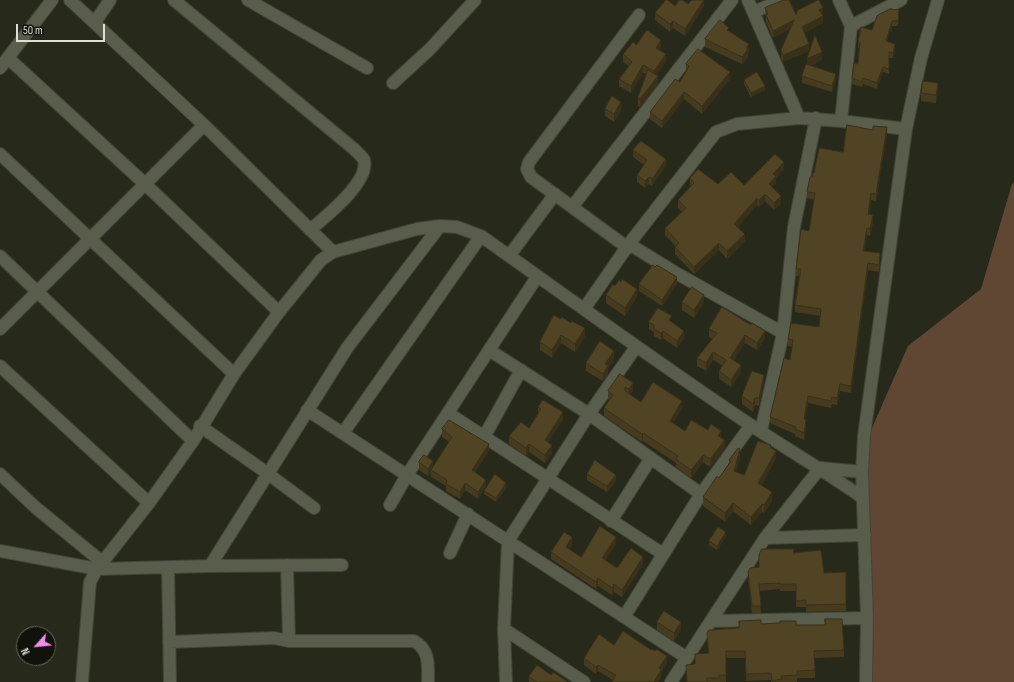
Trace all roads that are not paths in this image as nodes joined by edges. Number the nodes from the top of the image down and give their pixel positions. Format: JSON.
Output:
{"nodes":[{"id":1,"x":52,"y":0,"type":"edge"},
{"id":2,"x":70,"y":0,"type":"edge"},
{"id":3,"x":110,"y":0,"type":"edge"},
{"id":4,"x":174,"y":0,"type":"edge"},
{"id":5,"x":248,"y":0,"type":"edge"},
{"id":6,"x":475,"y":0,"type":"edge"},
{"id":7,"x":732,"y":0,"type":"edge"},
{"id":8,"x":748,"y":0,"type":"edge"},
{"id":9,"x":783,"y":0,"type":"edge"},
{"id":10,"x":839,"y":0,"type":"edge"},
{"id":11,"x":901,"y":0,"type":"edge"},
{"id":12,"x":938,"y":0,"type":"edge"},
{"id":13,"x":753,"y":12,"type":"junction"},
{"id":14,"x":639,"y":15,"type":"dead end"},
{"id":15,"x":95,"y":22,"type":"junction"},
{"id":16,"x":851,"y":26,"type":"junction"},
{"id":17,"x":8,"y":58,"type":"junction"},
{"id":18,"x":0,"y":68,"type":"edge"},
{"id":19,"x":367,"y":68,"type":"dead end"},
{"id":20,"x":393,"y":84,"type":"dead end"},
{"id":21,"x":799,"y":118,"type":"junction"},
{"id":22,"x":816,"y":118,"type":"junction"},
{"id":23,"x":841,"y":121,"type":"junction"},
{"id":24,"x":204,"y":125,"type":"junction"},
{"id":25,"x":906,"y":129,"type":"junction"},
{"id":26,"x":0,"y":154,"type":"edge"},
{"id":27,"x":144,"y":184,"type":"junction"},
{"id":28,"x":555,"y":194,"type":"junction"},
{"id":29,"x":572,"y":207,"type":"junction"},
{"id":30,"x":440,"y":226,"type":"junction"},
{"id":31,"x":310,"y":230,"type":"junction"},
{"id":32,"x":481,"y":236,"type":"junction"},
{"id":33,"x":90,"y":239,"type":"junction"},
{"id":34,"x":628,"y":246,"type":"junction"},
{"id":35,"x":333,"y":252,"type":"junction"},
{"id":36,"x":0,"y":256,"type":"edge"},
{"id":37,"x":509,"y":256,"type":"junction"},
{"id":38,"x":537,"y":277,"type":"junction"},
{"id":39,"x":38,"y":292,"type":"junction"},
{"id":40,"x":584,"y":309,"type":"junction"},
{"id":41,"x":279,"y":312,"type":"junction"},
{"id":42,"x":0,"y":329,"type":"edge"},
{"id":43,"x":783,"y":333,"type":"junction"},
{"id":44,"x":636,"y":346,"type":"junction"},
{"id":45,"x":489,"y":350,"type":"junction"},
{"id":46,"x":0,"y":366,"type":"edge"},
{"id":47,"x":521,"y":370,"type":"junction"},
{"id":48,"x":234,"y":374,"type":"junction"},
{"id":49,"x":307,"y":410,"type":"junction"},
{"id":50,"x":448,"y":413,"type":"junction"},
{"id":51,"x":589,"y":414,"type":"junction"},
{"id":52,"x":200,"y":426,"type":"junction"},
{"id":53,"x":756,"y":428,"type":"junction"},
{"id":54,"x":343,"y":433,"type":"junction"},
{"id":55,"x":484,"y":437,"type":"junction"},
{"id":56,"x":193,"y":440,"type":"junction"},
{"id":57,"x":651,"y":458,"type":"junction"},
{"id":58,"x":820,"y":468,"type":"junction"},
{"id":59,"x":862,"y":472,"type":"junction"},
{"id":60,"x":267,"y":473,"type":"junction"},
{"id":61,"x":0,"y":474,"type":"edge"},
{"id":62,"x":407,"y":475,"type":"junction"},
{"id":63,"x":549,"y":480,"type":"junction"},
{"id":64,"x":701,"y":494,"type":"junction"},
{"id":65,"x":863,"y":498,"type":"junction"},
{"id":66,"x":149,"y":502,"type":"junction"},
{"id":67,"x":390,"y":505,"type":"dead end"},
{"id":68,"x":314,"y":508,"type":"dead end"},
{"id":69,"x":468,"y":514,"type":"junction"},
{"id":70,"x":611,"y":521,"type":"junction"},
{"id":71,"x":865,"y":535,"type":"junction"},
{"id":72,"x":765,"y":538,"type":"junction"},
{"id":73,"x":508,"y":541,"type":"junction"},
{"id":74,"x":0,"y":550,"type":"edge"},
{"id":75,"x":450,"y":553,"type":"dead end"},
{"id":76,"x":663,"y":554,"type":"junction"},
{"id":77,"x":287,"y":565,"type":"junction"},
{"id":78,"x":342,"y":565,"type":"dead end"},
{"id":79,"x":99,"y":566,"type":"junction"},
{"id":80,"x":210,"y":566,"type":"junction"},
{"id":81,"x":168,"y":568,"type":"junction"},
{"id":82,"x":624,"y":617,"type":"junction"},
{"id":83,"x":867,"y":618,"type":"junction"},
{"id":84,"x":710,"y":621,"type":"junction"},
{"id":85,"x":504,"y":629,"type":"junction"},
{"id":86,"x":289,"y":641,"type":"junction"},
{"id":87,"x":169,"y":642,"type":"junction"},
{"id":88,"x":687,"y":658,"type":"junction"},
{"id":89,"x":82,"y":682,"type":"edge"},
{"id":90,"x":170,"y":682,"type":"edge"},
{"id":91,"x":428,"y":682,"type":"edge"},
{"id":92,"x":506,"y":682,"type":"edge"},
{"id":93,"x":584,"y":682,"type":"edge"},
{"id":94,"x":671,"y":682,"type":"edge"},
{"id":95,"x":866,"y":682,"type":"edge"}],
"edges":[{"from":1,"to":17,"type":"street"},
{"from":2,"to":15,"type":"street"},
{"from":3,"to":15,"type":"street"},
{"from":4,"to":31,"type":"street"},
{"from":5,"to":19,"type":"street"},
{"from":6,"to":20,"type":"street"},
{"from":7,"to":29,"type":"street"},
{"from":8,"to":13,"type":"street"},
{"from":9,"to":13,"type":"street"},
{"from":10,"to":16,"type":"street"},
{"from":11,"to":16,"type":"street"},
{"from":12,"to":25,"type":"street"},
{"from":13,"to":21,"type":"street"},
{"from":14,"to":28,"type":"street"},
{"from":15,"to":24,"type":"street"},
{"from":16,"to":23,"type":"street"},
{"from":17,"to":18,"type":"street"},
{"from":17,"to":27,"type":"street"},
{"from":21,"to":22,"type":"street"},
{"from":21,"to":34,"type":"street"},
{"from":22,"to":23,"type":"street"},
{"from":22,"to":43,"type":"street"},
{"from":23,"to":25,"type":"street"},
{"from":24,"to":27,"type":"street"},
{"from":24,"to":31,"type":"street"},
{"from":25,"to":59,"type":"street"},
{"from":26,"to":33,"type":"street"},
{"from":27,"to":33,"type":"street"},
{"from":27,"to":41,"type":"street"},
{"from":28,"to":29,"type":"street"},
{"from":28,"to":37,"type":"street"},
{"from":29,"to":34,"type":"street"},
{"from":30,"to":32,"type":"street"},
{"from":30,"to":35,"type":"street"},
{"from":30,"to":49,"type":"street"},
{"from":31,"to":35,"type":"street"},
{"from":32,"to":37,"type":"street"},
{"from":32,"to":54,"type":"street"},
{"from":33,"to":39,"type":"street"},
{"from":33,"to":48,"type":"street"},
{"from":34,"to":40,"type":"street"},
{"from":34,"to":43,"type":"street"},
{"from":35,"to":41,"type":"street"},
{"from":36,"to":39,"type":"street"},
{"from":37,"to":38,"type":"street"},
{"from":38,"to":40,"type":"street"},
{"from":38,"to":45,"type":"street"},
{"from":39,"to":42,"type":"street"},
{"from":39,"to":56,"type":"street"},
{"from":40,"to":44,"type":"street"},
{"from":41,"to":48,"type":"street"},
{"from":43,"to":53,"type":"street"},
{"from":44,"to":51,"type":"street"},
{"from":44,"to":53,"type":"street"},
{"from":45,"to":47,"type":"street"},
{"from":45,"to":50,"type":"street"},
{"from":46,"to":66,"type":"street"},
{"from":47,"to":51,"type":"street"},
{"from":47,"to":55,"type":"street"},
{"from":48,"to":52,"type":"street"},
{"from":49,"to":54,"type":"street"},
{"from":49,"to":60,"type":"street"},
{"from":50,"to":55,"type":"street"},
{"from":50,"to":62,"type":"street"},
{"from":51,"to":57,"type":"street"},
{"from":51,"to":63,"type":"street"},
{"from":52,"to":56,"type":"street"},
{"from":52,"to":60,"type":"street"},
{"from":53,"to":58,"type":"street"},
{"from":53,"to":64,"type":"street"},
{"from":54,"to":62,"type":"street"},
{"from":55,"to":63,"type":"street"},
{"from":56,"to":66,"type":"street"},
{"from":57,"to":64,"type":"street"},
{"from":57,"to":70,"type":"street"},
{"from":58,"to":59,"type":"street"},
{"from":58,"to":65,"type":"street"},
{"from":58,"to":72,"type":"street"},
{"from":59,"to":65,"type":"street"},
{"from":60,"to":68,"type":"street"},
{"from":60,"to":80,"type":"street"},
{"from":61,"to":79,"type":"street"},
{"from":62,"to":67,"type":"street"},
{"from":62,"to":69,"type":"street"},
{"from":63,"to":70,"type":"street"},
{"from":63,"to":73,"type":"street"},
{"from":64,"to":76,"type":"street"},
{"from":65,"to":71,"type":"street"},
{"from":66,"to":79,"type":"street"},
{"from":69,"to":73,"type":"street"},
{"from":69,"to":75,"type":"street"},
{"from":70,"to":76,"type":"street"},
{"from":71,"to":72,"type":"street"},
{"from":71,"to":83,"type":"street"},
{"from":72,"to":84,"type":"street"},
{"from":73,"to":82,"type":"street"},
{"from":73,"to":85,"type":"street"},
{"from":74,"to":79,"type":"street"},
{"from":76,"to":82,"type":"street"},
{"from":77,"to":78,"type":"street"},
{"from":77,"to":80,"type":"street"},
{"from":77,"to":86,"type":"street"},
{"from":79,"to":81,"type":"street"},
{"from":79,"to":89,"type":"street"},
{"from":80,"to":81,"type":"street"},
{"from":81,"to":87,"type":"street"},
{"from":82,"to":88,"type":"street"},
{"from":83,"to":84,"type":"street"},
{"from":83,"to":95,"type":"street"},
{"from":84,"to":88,"type":"street"},
{"from":85,"to":92,"type":"street"},
{"from":85,"to":93,"type":"street"},
{"from":86,"to":87,"type":"street"},
{"from":86,"to":91,"type":"street"},
{"from":87,"to":90,"type":"street"},
{"from":88,"to":94,"type":"street"}]}
